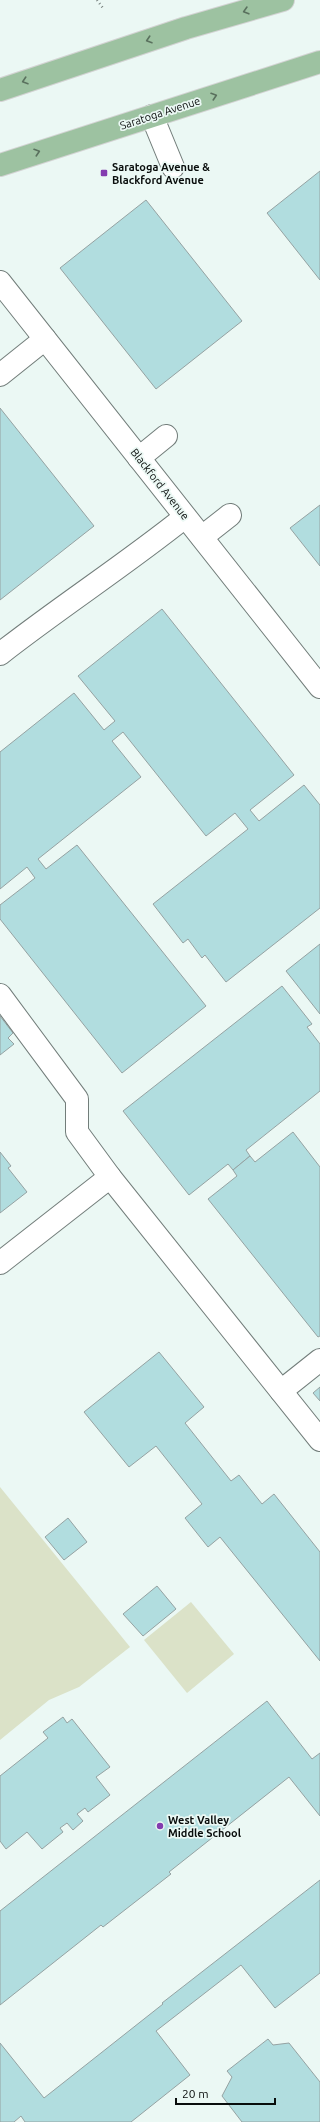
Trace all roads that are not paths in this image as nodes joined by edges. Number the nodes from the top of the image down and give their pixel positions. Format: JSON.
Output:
{"nodes":[{"id":1,"x":279,"y":0,"type":"edge"},
{"id":2,"x":320,"y":62,"type":"edge"},
{"id":3,"x":0,"y":90,"type":"edge"},
{"id":4,"x":152,"y":116,"type":"junction"},
{"id":5,"x":0,"y":165,"type":"edge"},
{"id":6,"x":173,"y":167,"type":"dead end"},
{"id":7,"x":0,"y":282,"type":"edge"},
{"id":8,"x":45,"y":339,"type":"junction"},
{"id":9,"x":0,"y":375,"type":"edge"},
{"id":10,"x":166,"y":436,"type":"dead end"},
{"id":11,"x":138,"y":458,"type":"junction"},
{"id":12,"x":230,"y":515,"type":"dead end"},
{"id":13,"x":185,"y":517,"type":"junction"},
{"id":14,"x":202,"y":537,"type":"junction"},
{"id":15,"x":0,"y":654,"type":"edge"},
{"id":16,"x":320,"y":687,"type":"edge"},
{"id":17,"x":0,"y":995,"type":"edge"},
{"id":18,"x":110,"y":1177,"type":"junction"},
{"id":19,"x":0,"y":1263,"type":"edge"},
{"id":20,"x":320,"y":1360,"type":"edge"},
{"id":21,"x":281,"y":1390,"type":"junction"},
{"id":22,"x":320,"y":1440,"type":"edge"}],
"edges":[{"from":1,"to":3,"type":"main road","one_way":true},
{"from":4,"to":2,"type":"main road","name":"Saratoga Avenue","one_way":true},
{"from":5,"to":4,"type":"main road","name":"Saratoga Avenue","one_way":true},
{"from":4,"to":6,"type":"street"},
{"from":7,"to":8,"type":"street","name":"Blackford Avenue"},
{"from":8,"to":9,"type":"street"},
{"from":8,"to":11,"type":"street","name":"Blackford Avenue"},
{"from":10,"to":11,"type":"street"},
{"from":11,"to":13,"type":"street","name":"Blackford Avenue"},
{"from":12,"to":14,"type":"street"},
{"from":13,"to":14,"type":"street","name":"Blackford Avenue"},
{"from":13,"to":15,"type":"street"},
{"from":14,"to":16,"type":"street","name":"Blackford Avenue"},
{"from":17,"to":18,"type":"street"},
{"from":18,"to":19,"type":"street"},
{"from":18,"to":21,"type":"street"},
{"from":20,"to":21,"type":"street"},
{"from":21,"to":22,"type":"street"}]}
